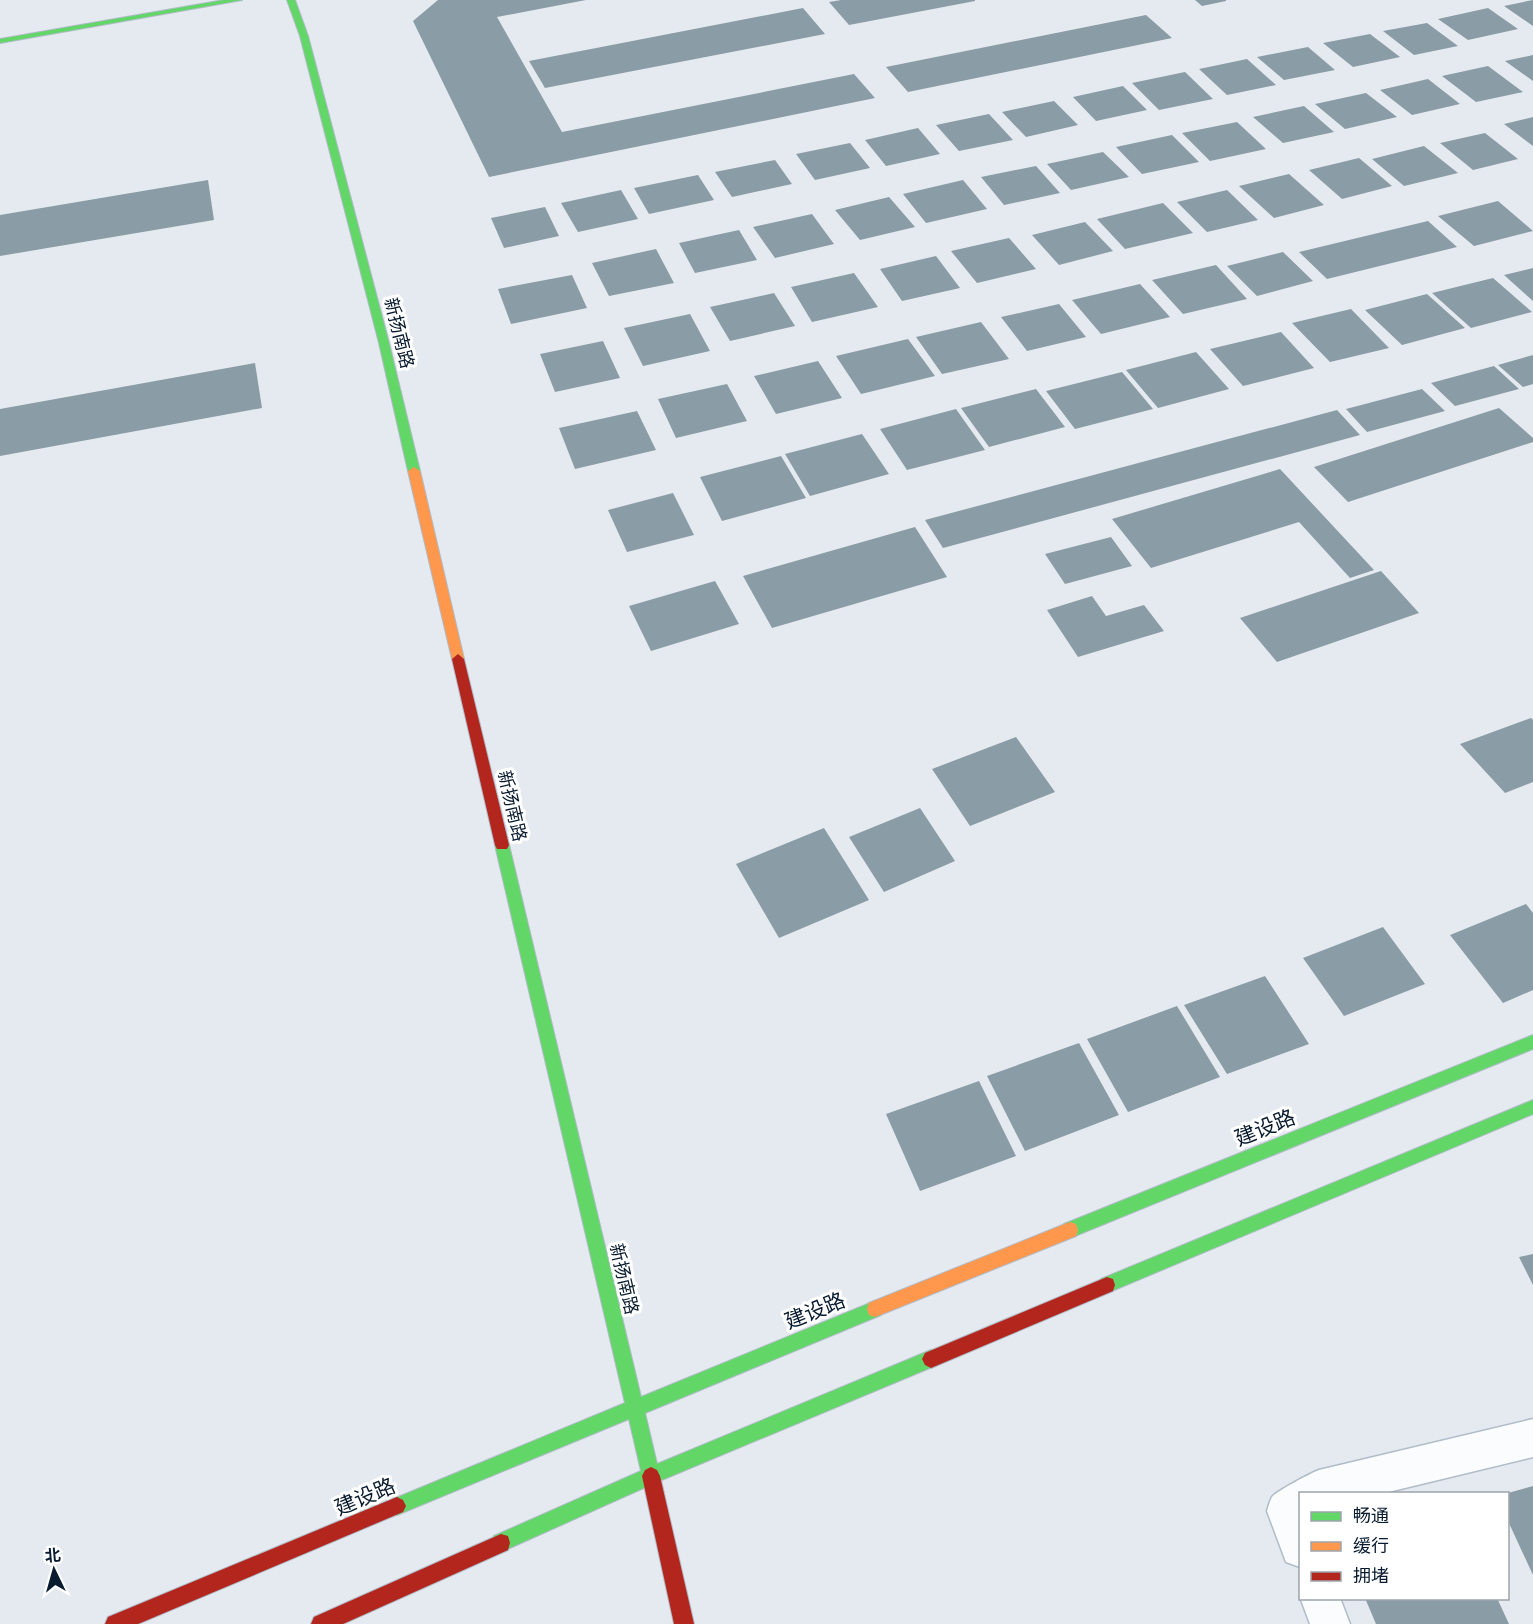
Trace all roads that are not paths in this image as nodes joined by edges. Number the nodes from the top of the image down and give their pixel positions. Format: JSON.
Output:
{"nodes":[{"id":1,"x":238,"y":0,"type":"edge"},
{"id":2,"x":291,"y":0,"type":"edge"},
{"id":3,"x":0,"y":41,"type":"edge"},
{"id":4,"x":1533,"y":1042,"type":"edge"},
{"id":5,"x":1533,"y":1107,"type":"edge"},
{"id":6,"x":635,"y":1407,"type":"junction"},
{"id":7,"x":1533,"y":1438,"type":"edge"},
{"id":8,"x":651,"y":1476,"type":"junction"},
{"id":9,"x":1315,"y":1492,"type":"edge"},
{"id":10,"x":1299,"y":1502,"type":"edge"},
{"id":11,"x":1299,"y":1545,"type":"edge"},
{"id":12,"x":1320,"y":1600,"type":"edge"},
{"id":13,"x":115,"y":1624,"type":"edge"},
{"id":14,"x":321,"y":1624,"type":"edge"},
{"id":15,"x":684,"y":1624,"type":"edge"},
{"id":16,"x":1330,"y":1624,"type":"edge"}],
"edges":[{"from":1,"to":3,"type":"street"},
{"from":2,"to":6,"type":"street","name":"新扬南路"},
{"from":4,"to":6,"type":"street","name":"建设路"},
{"from":5,"to":8,"type":"street"},
{"from":6,"to":8,"type":"street","name":"新扬南路"},
{"from":6,"to":13,"type":"street","name":"建设路"},
{"from":7,"to":9,"type":"lane"},
{"from":8,"to":14,"type":"street"},
{"from":8,"to":15,"type":"street","name":"新扬南路"},
{"from":10,"to":11,"type":"lane"},
{"from":12,"to":16,"type":"lane"}]}
